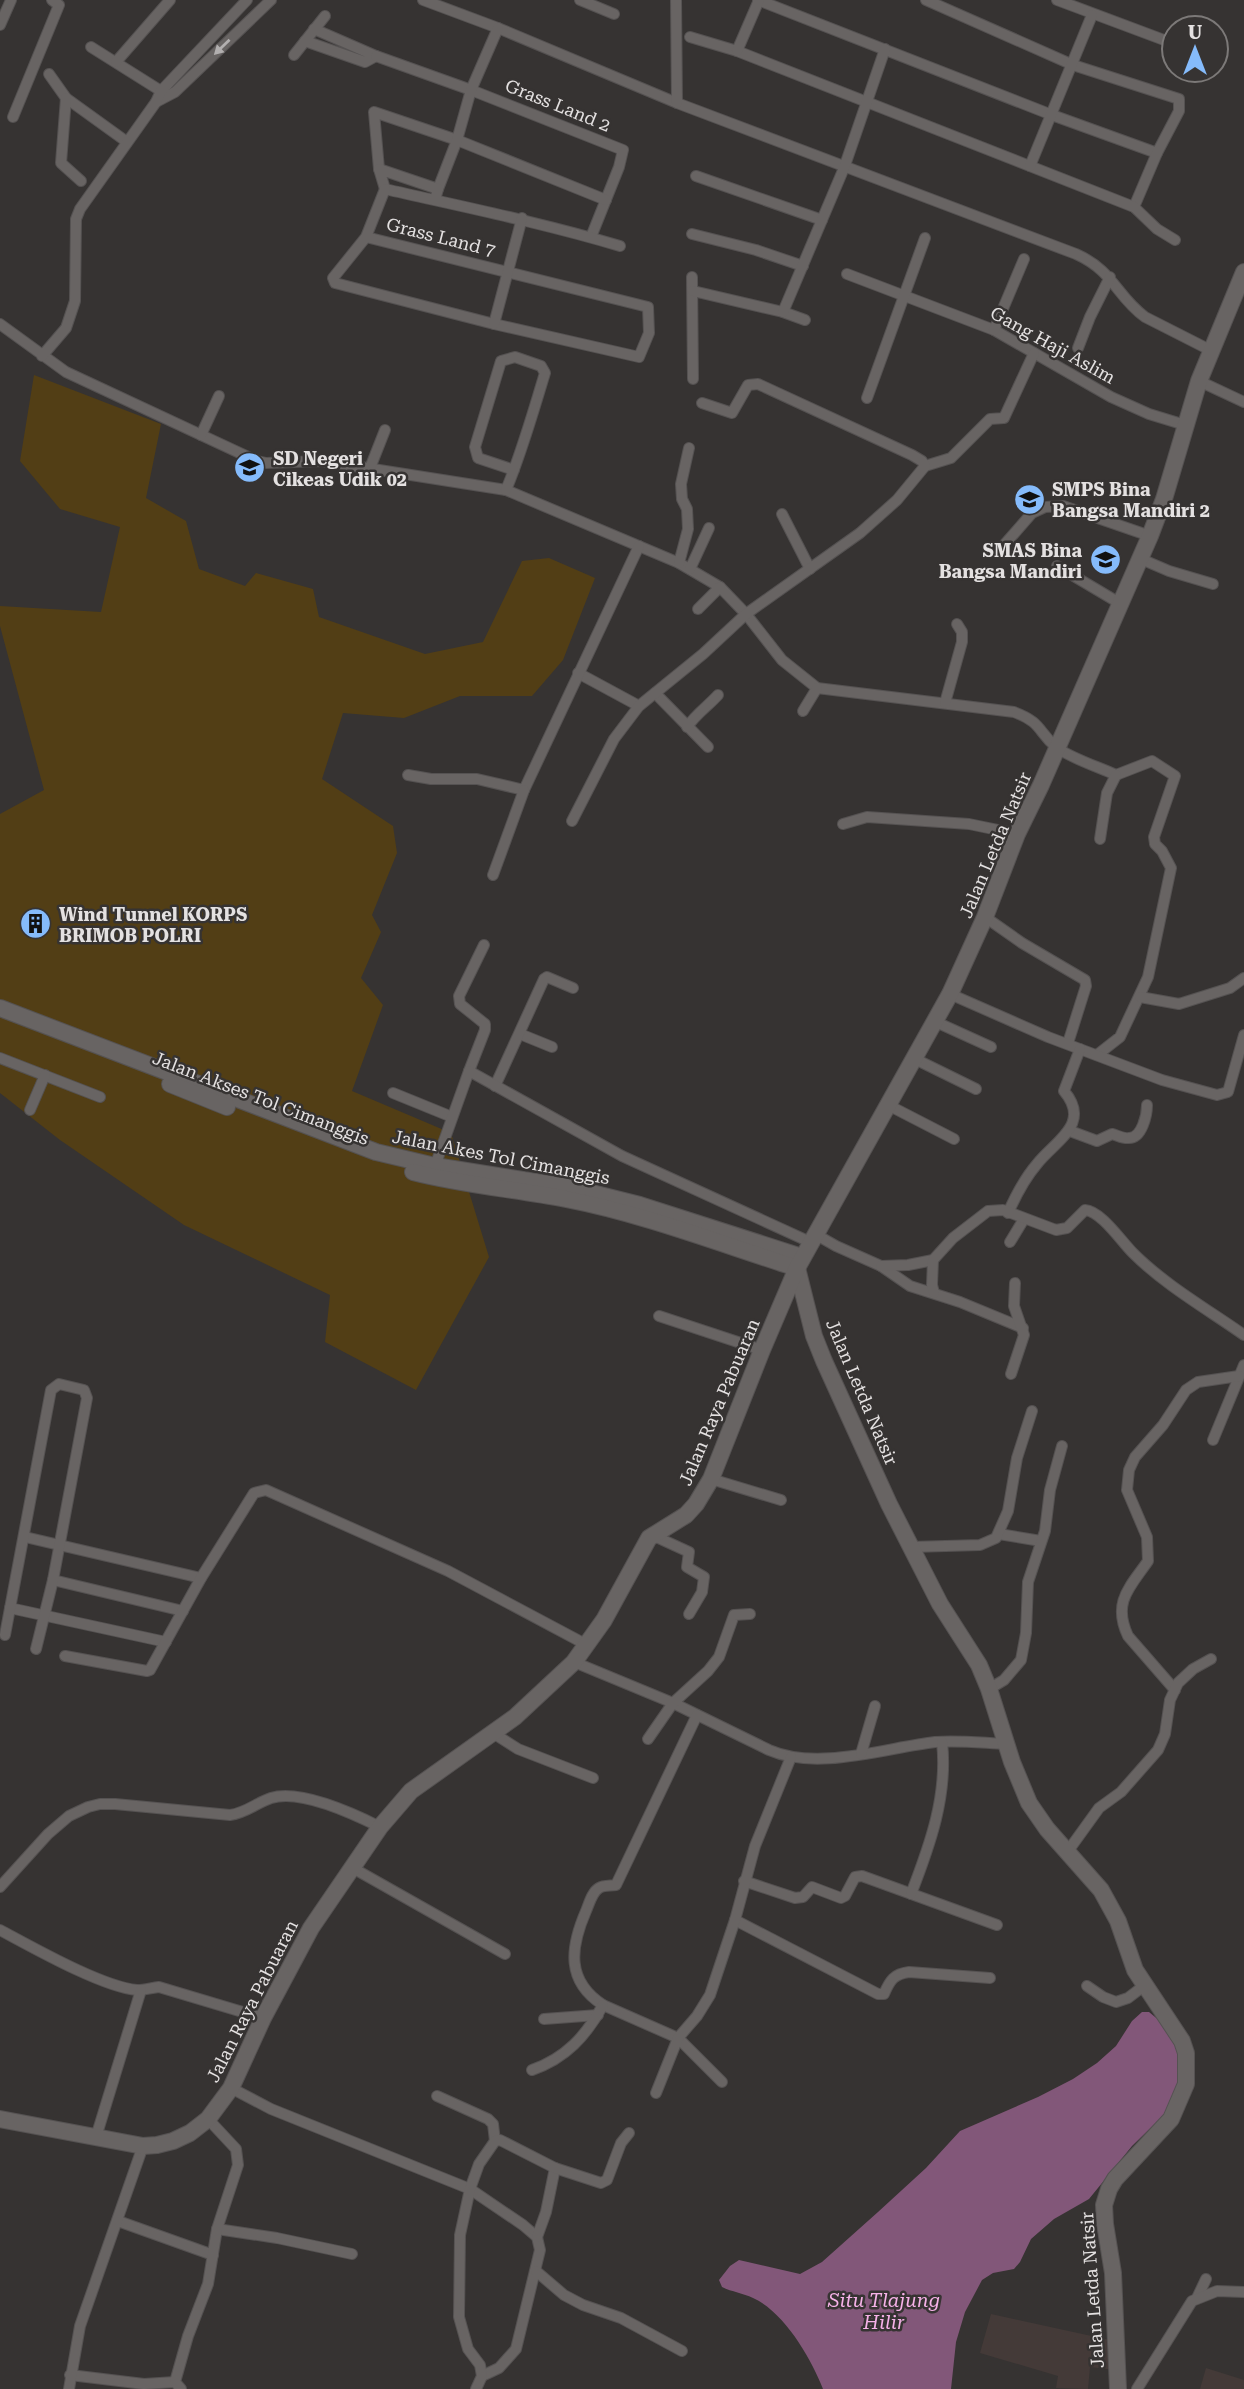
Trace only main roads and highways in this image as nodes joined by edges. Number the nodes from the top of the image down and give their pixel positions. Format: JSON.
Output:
{"nodes":[{"id":1,"x":1242,"y":283,"type":"edge"},
{"id":2,"x":0,"y":1008,"type":"edge"},
{"id":3,"x":0,"y":1019,"type":"edge"},
{"id":4,"x":799,"y":1263,"type":"junction"},
{"id":5,"x":0,"y":2119,"type":"edge"},
{"id":6,"x":1118,"y":2389,"type":"edge"}],
"edges":[{"from":1,"to":4,"type":"main road","name":"Jalan Letda Natsir"},
{"from":2,"to":4,"type":"main road","name":"Jalan Akes Tol Cimanggis"},
{"from":3,"to":4,"type":"main road","name":"Jalan Akses Tol Cimanggis"},
{"from":4,"to":5,"type":"main road","name":"Jalan Raya Pabuaran"},
{"from":4,"to":6,"type":"main road","name":"Jalan Letda Natsir"}]}
